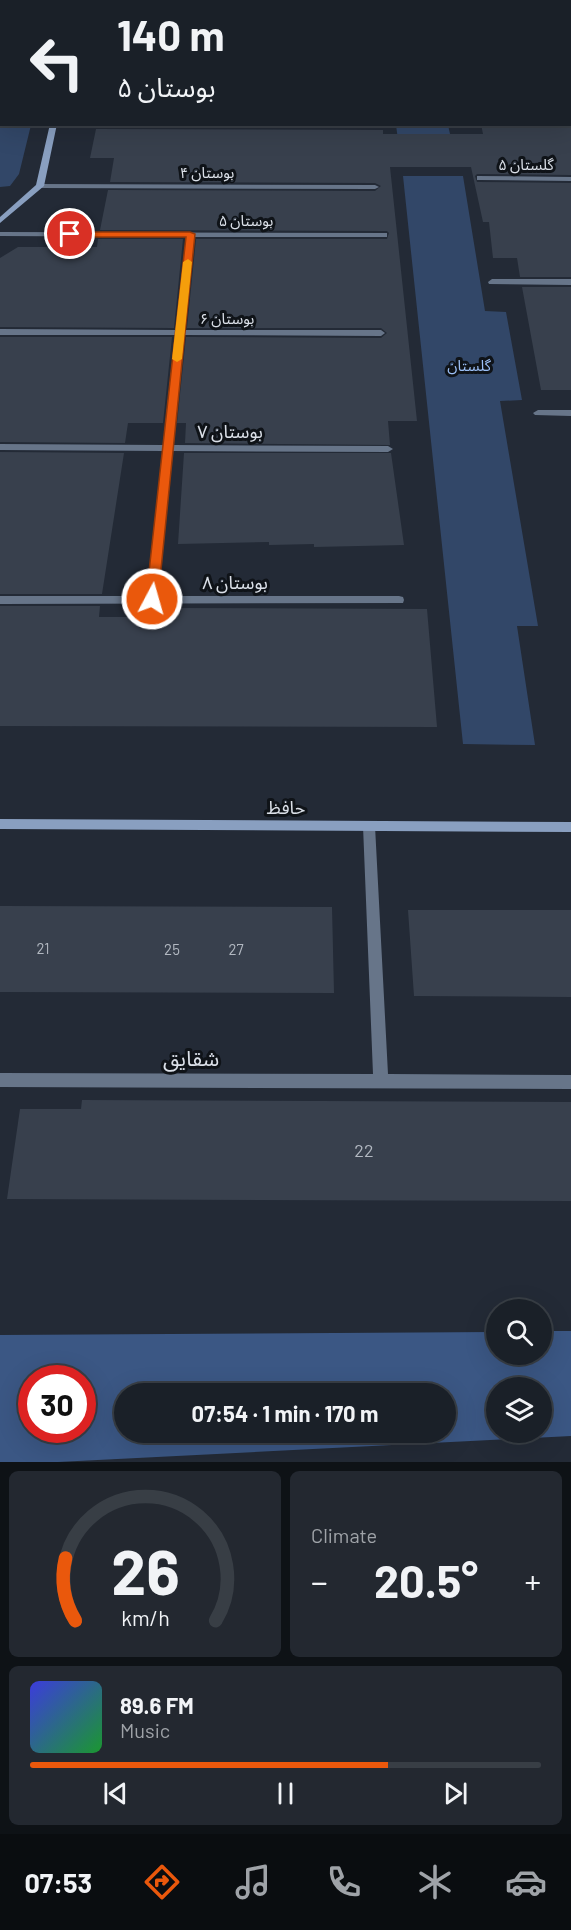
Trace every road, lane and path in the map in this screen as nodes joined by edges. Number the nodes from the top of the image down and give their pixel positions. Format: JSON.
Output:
{"nodes":[{"id":1,"x":54,"y":126,"type":"edge"},
{"id":2,"x":480,"y":178,"type":"dead end"},
{"id":3,"x":571,"y":178,"type":"edge"},
{"id":4,"x":40,"y":186,"type":"junction"},
{"id":5,"x":375,"y":187,"type":"dead end"},
{"id":6,"x":0,"y":221,"type":"edge"},
{"id":7,"x":0,"y":234,"type":"edge"},
{"id":8,"x":190,"y":234,"type":"junction"},
{"id":9,"x":384,"y":235,"type":"dead end"},
{"id":10,"x":492,"y":282,"type":"dead end"},
{"id":11,"x":571,"y":282,"type":"edge"},
{"id":12,"x":0,"y":332,"type":"edge"},
{"id":13,"x":180,"y":332,"type":"junction"},
{"id":14,"x":381,"y":333,"type":"dead end"},
{"id":15,"x":538,"y":413,"type":"dead end"},
{"id":16,"x":571,"y":413,"type":"edge"},
{"id":17,"x":0,"y":447,"type":"edge"},
{"id":18,"x":168,"y":448,"type":"junction"},
{"id":19,"x":388,"y":448,"type":"dead end"},
{"id":20,"x":152,"y":599,"type":"junction"},
{"id":21,"x":0,"y":600,"type":"edge"},
{"id":22,"x":399,"y":600,"type":"dead end"},
{"id":23,"x":0,"y":824,"type":"edge"},
{"id":24,"x":369,"y":826,"type":"junction"},
{"id":25,"x":571,"y":827,"type":"edge"},
{"id":26,"x":0,"y":1080,"type":"edge"},
{"id":27,"x":381,"y":1081,"type":"junction"},
{"id":28,"x":571,"y":1082,"type":"edge"}],
"edges":[{"from":1,"to":4,"type":"street"},
{"from":2,"to":3,"type":"street","name":"گلستان ۵"},
{"from":4,"to":5,"type":"street","name":"بوستان ۴"},
{"from":4,"to":6,"type":"street"},
{"from":7,"to":8,"type":"street","name":"بوستان ۵"},
{"from":8,"to":9,"type":"street","name":"بوستان ۵"},
{"from":8,"to":13,"type":"street"},
{"from":10,"to":11,"type":"street"},
{"from":12,"to":13,"type":"street","name":"بوستان ۶"},
{"from":13,"to":14,"type":"street","name":"بوستان ۶"},
{"from":13,"to":18,"type":"street"},
{"from":15,"to":16,"type":"street"},
{"from":17,"to":18,"type":"street","name":"بوستان ۷"},
{"from":18,"to":19,"type":"street","name":"بوستان ۷"},
{"from":18,"to":20,"type":"street"},
{"from":20,"to":21,"type":"street","name":"بوستان ۸"},
{"from":20,"to":22,"type":"street","name":"بوستان ۸"},
{"from":23,"to":24,"type":"street","name":"حافظ"},
{"from":24,"to":25,"type":"street","name":"حافظ"},
{"from":24,"to":27,"type":"street"},
{"from":26,"to":27,"type":"street","name":"شقایق"},
{"from":27,"to":28,"type":"street","name":"شقایق"}]}
